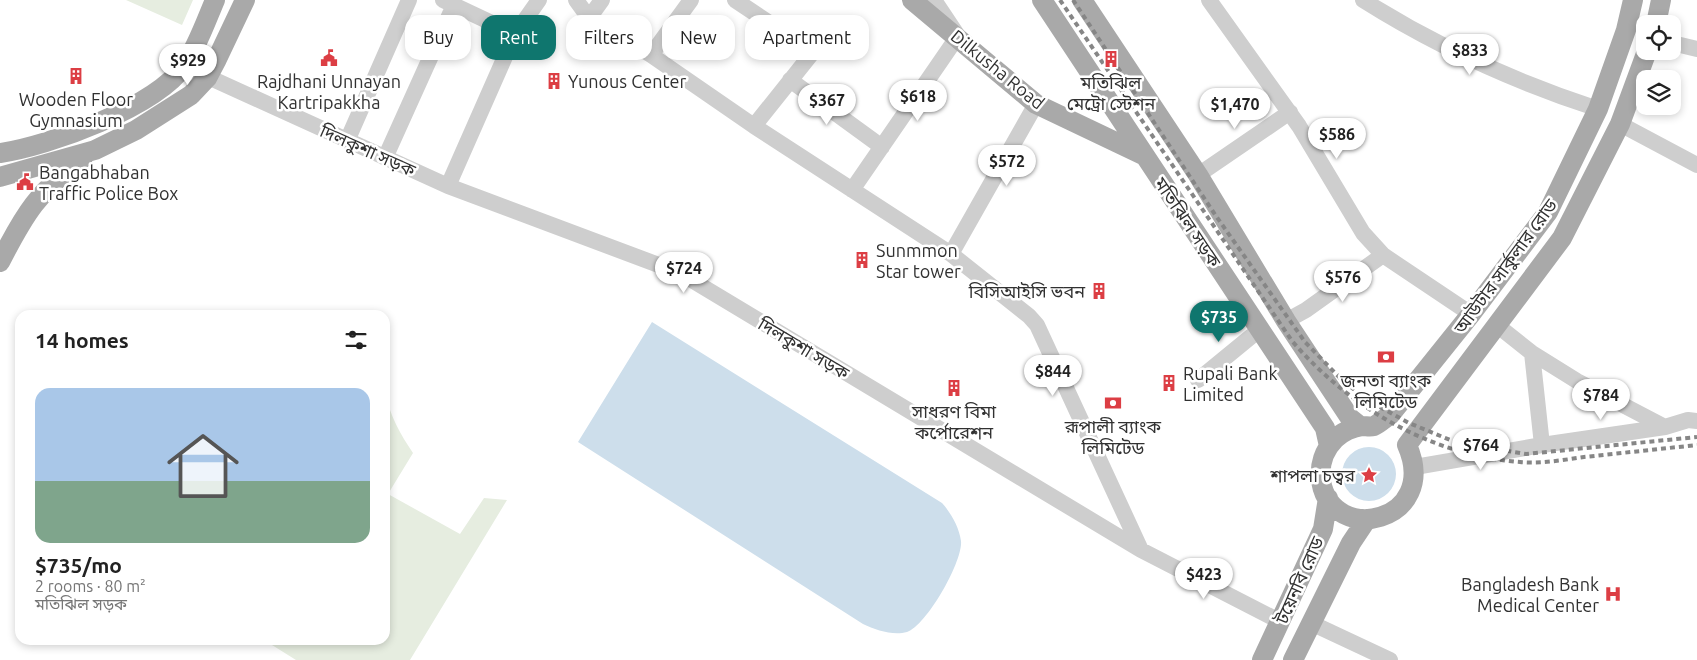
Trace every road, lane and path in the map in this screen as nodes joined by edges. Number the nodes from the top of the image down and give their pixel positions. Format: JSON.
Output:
{"nodes":[{"id":1,"x":215,"y":0,"type":"edge"},
{"id":2,"x":245,"y":0,"type":"edge"},
{"id":3,"x":409,"y":0,"type":"edge"},
{"id":4,"x":539,"y":0,"type":"edge"},
{"id":5,"x":576,"y":0,"type":"edge"},
{"id":6,"x":602,"y":0,"type":"edge"},
{"id":7,"x":691,"y":0,"type":"edge"},
{"id":8,"x":735,"y":0,"type":"edge"},
{"id":9,"x":912,"y":0,"type":"edge"},
{"id":10,"x":934,"y":0,"type":"edge"},
{"id":11,"x":1042,"y":0,"type":"edge"},
{"id":12,"x":1082,"y":0,"type":"edge"},
{"id":13,"x":1208,"y":0,"type":"edge"},
{"id":14,"x":1363,"y":0,"type":"edge"},
{"id":15,"x":1633,"y":0,"type":"edge"},
{"id":16,"x":1661,"y":0,"type":"edge"},
{"id":17,"x":448,"y":3,"type":"edge"},
{"id":18,"x":528,"y":15,"type":"edge"},
{"id":19,"x":587,"y":15,"type":"edge"},
{"id":20,"x":591,"y":15,"type":"edge"},
{"id":21,"x":1658,"y":15,"type":"edge"},
{"id":22,"x":481,"y":18,"type":"edge"},
{"id":23,"x":958,"y":36,"type":"junction"},
{"id":24,"x":1681,"y":45,"type":"edge"},
{"id":25,"x":1697,"y":49,"type":"edge"},
{"id":26,"x":652,"y":54,"type":"edge"},
{"id":27,"x":652,"y":56,"type":"edge"},
{"id":28,"x":504,"y":60,"type":"edge"},
{"id":29,"x":1645,"y":60,"type":"edge"},
{"id":30,"x":184,"y":66,"type":"junction"},
{"id":31,"x":207,"y":78,"type":"junction"},
{"id":32,"x":790,"y":80,"type":"junction"},
{"id":33,"x":161,"y":88,"type":"junction"},
{"id":34,"x":1036,"y":104,"type":"junction"},
{"id":35,"x":173,"y":108,"type":"junction"},
{"id":36,"x":1598,"y":110,"type":"junction"},
{"id":37,"x":1290,"y":112,"type":"junction"},
{"id":38,"x":1620,"y":124,"type":"junction"},
{"id":39,"x":754,"y":126,"type":"junction"},
{"id":40,"x":347,"y":141,"type":"junction"},
{"id":41,"x":882,"y":147,"type":"junction"},
{"id":42,"x":95,"y":150,"type":"junction"},
{"id":43,"x":0,"y":153,"type":"edge"},
{"id":44,"x":1143,"y":155,"type":"junction"},
{"id":45,"x":385,"y":158,"type":"junction"},
{"id":46,"x":1697,"y":165,"type":"edge"},
{"id":47,"x":1198,"y":175,"type":"junction"},
{"id":48,"x":0,"y":177,"type":"edge"},
{"id":49,"x":448,"y":186,"type":"junction"},
{"id":50,"x":852,"y":190,"type":"junction"},
{"id":51,"x":951,"y":254,"type":"junction"},
{"id":52,"x":1383,"y":255,"type":"junction"},
{"id":53,"x":0,"y":262,"type":"edge"},
{"id":54,"x":1471,"y":314,"type":"junction"},
{"id":55,"x":1286,"y":322,"type":"junction"},
{"id":56,"x":1498,"y":326,"type":"junction"},
{"id":57,"x":1259,"y":330,"type":"junction"},
{"id":58,"x":1532,"y":353,"type":"junction"},
{"id":59,"x":1198,"y":380,"type":"dead end"},
{"id":60,"x":1697,"y":421,"type":"edge"},
{"id":61,"x":1367,"y":426,"type":"junction"},
{"id":62,"x":1665,"y":427,"type":"junction"},
{"id":63,"x":1542,"y":445,"type":"junction"},
{"id":64,"x":1328,"y":446,"type":"junction"},
{"id":65,"x":1415,"y":467,"type":"junction"},
{"id":66,"x":1328,"y":498,"type":"junction"},
{"id":67,"x":1324,"y":518,"type":"junction"},
{"id":68,"x":1362,"y":527,"type":"junction"},
{"id":69,"x":1141,"y":550,"type":"junction"},
{"id":70,"x":1281,"y":622,"type":"junction"},
{"id":71,"x":1311,"y":623,"type":"junction"},
{"id":72,"x":1262,"y":660,"type":"edge"},
{"id":73,"x":1293,"y":660,"type":"edge"},
{"id":74,"x":1390,"y":660,"type":"edge"}],
"edges":[{"from":1,"to":30,"type":"main road"},
{"from":2,"to":31,"type":"main road"},
{"from":3,"to":40,"type":"street"},
{"from":4,"to":18,"type":"street"},
{"from":5,"to":19,"type":"street"},
{"from":6,"to":20,"type":"street"},
{"from":7,"to":26,"type":"street"},
{"from":8,"to":32,"type":"street"},
{"from":9,"to":23,"type":"main road","name":"Dilkusha Road"},
{"from":10,"to":23,"type":"street"},
{"from":11,"to":44,"type":"main road","name":"মতিঝিল সড়ক"},
{"from":12,"to":47,"type":"main road","name":"মতিঝিল সড়ক"},
{"from":13,"to":37,"type":"street"},
{"from":14,"to":36,"type":"street"},
{"from":15,"to":36,"type":"main road","name":"আউটার সার্কুলার রোড"},
{"from":16,"to":21,"type":"main road"},
{"from":17,"to":22,"type":"street"},
{"from":17,"to":45,"type":"street"},
{"from":23,"to":34,"type":"main road","name":"Dilkusha Road"},
{"from":23,"to":41,"type":"street"},
{"from":24,"to":25,"type":"street"},
{"from":27,"to":39,"type":"street"},
{"from":28,"to":49,"type":"street"},
{"from":29,"to":38,"type":"main road","name":"আউটার সার্কুলার রোড"},
{"from":30,"to":31,"type":"street","name":"দিলকুশা সড়ক"},
{"from":30,"to":33,"type":"main road"},
{"from":31,"to":35,"type":"main road"},
{"from":31,"to":40,"type":"street","name":"দিলকুশা সড়ক"},
{"from":32,"to":39,"type":"street"},
{"from":32,"to":41,"type":"street"},
{"from":33,"to":35,"type":"main road"},
{"from":33,"to":43,"type":"main road"},
{"from":34,"to":44,"type":"main road","name":"Dilkusha Road"},
{"from":34,"to":51,"type":"street"},
{"from":35,"to":42,"type":"main road"},
{"from":36,"to":54,"type":"main road","name":"আউটার সার্কুলার রোড"},
{"from":37,"to":47,"type":"street"},
{"from":37,"to":52,"type":"street"},
{"from":38,"to":46,"type":"street"},
{"from":38,"to":56,"type":"main road","name":"আউটার সার্কুলার রোড"},
{"from":39,"to":50,"type":"street"},
{"from":40,"to":45,"type":"street","name":"দিলকুশা সড়ক"},
{"from":41,"to":50,"type":"street"},
{"from":42,"to":48,"type":"main road"},
{"from":42,"to":53,"type":"main road"},
{"from":44,"to":57,"type":"main road","name":"মতিঝিল সড়ক"},
{"from":45,"to":49,"type":"street","name":"দিলকুশা সড়ক"},
{"from":47,"to":55,"type":"main road","name":"মতিঝিল সড়ক"},
{"from":49,"to":69,"type":"street","name":"দিলকুশা সড়ক"},
{"from":50,"to":51,"type":"street"},
{"from":51,"to":69,"type":"street"},
{"from":52,"to":54,"type":"street"},
{"from":52,"to":55,"type":"street"},
{"from":54,"to":61,"type":"main road","name":"আউটার সার্কুলার রোড"},
{"from":55,"to":61,"type":"main road","name":"মতিঝিল সড়ক"},
{"from":56,"to":58,"type":"street"},
{"from":56,"to":65,"type":"main road","name":"আউটার সার্কুলার রোড"},
{"from":57,"to":59,"type":"street"},
{"from":57,"to":64,"type":"main road","name":"মতিঝিল সড়ক"},
{"from":58,"to":62,"type":"street"},
{"from":58,"to":63,"type":"street"},
{"from":60,"to":62,"type":"street"},
{"from":61,"to":64,"type":"main road"},
{"from":62,"to":63,"type":"street"},
{"from":63,"to":65,"type":"street"},
{"from":64,"to":66,"type":"main road"},
{"from":65,"to":68,"type":"main road"},
{"from":66,"to":67,"type":"main road","name":"টয়েনবি রোড"},
{"from":66,"to":68,"type":"main road"},
{"from":67,"to":68,"type":"main road"},
{"from":67,"to":70,"type":"main road","name":"টয়েনবি রোড"},
{"from":68,"to":71,"type":"main road","name":"টয়েনবি রোড"},
{"from":69,"to":70,"type":"street","name":"দিলকুশা সড়ক"},
{"from":70,"to":72,"type":"main road","name":"টয়েনবি রোড"},
{"from":71,"to":73,"type":"main road","name":"টয়েনবি রোড"},
{"from":71,"to":74,"type":"street"}]}
